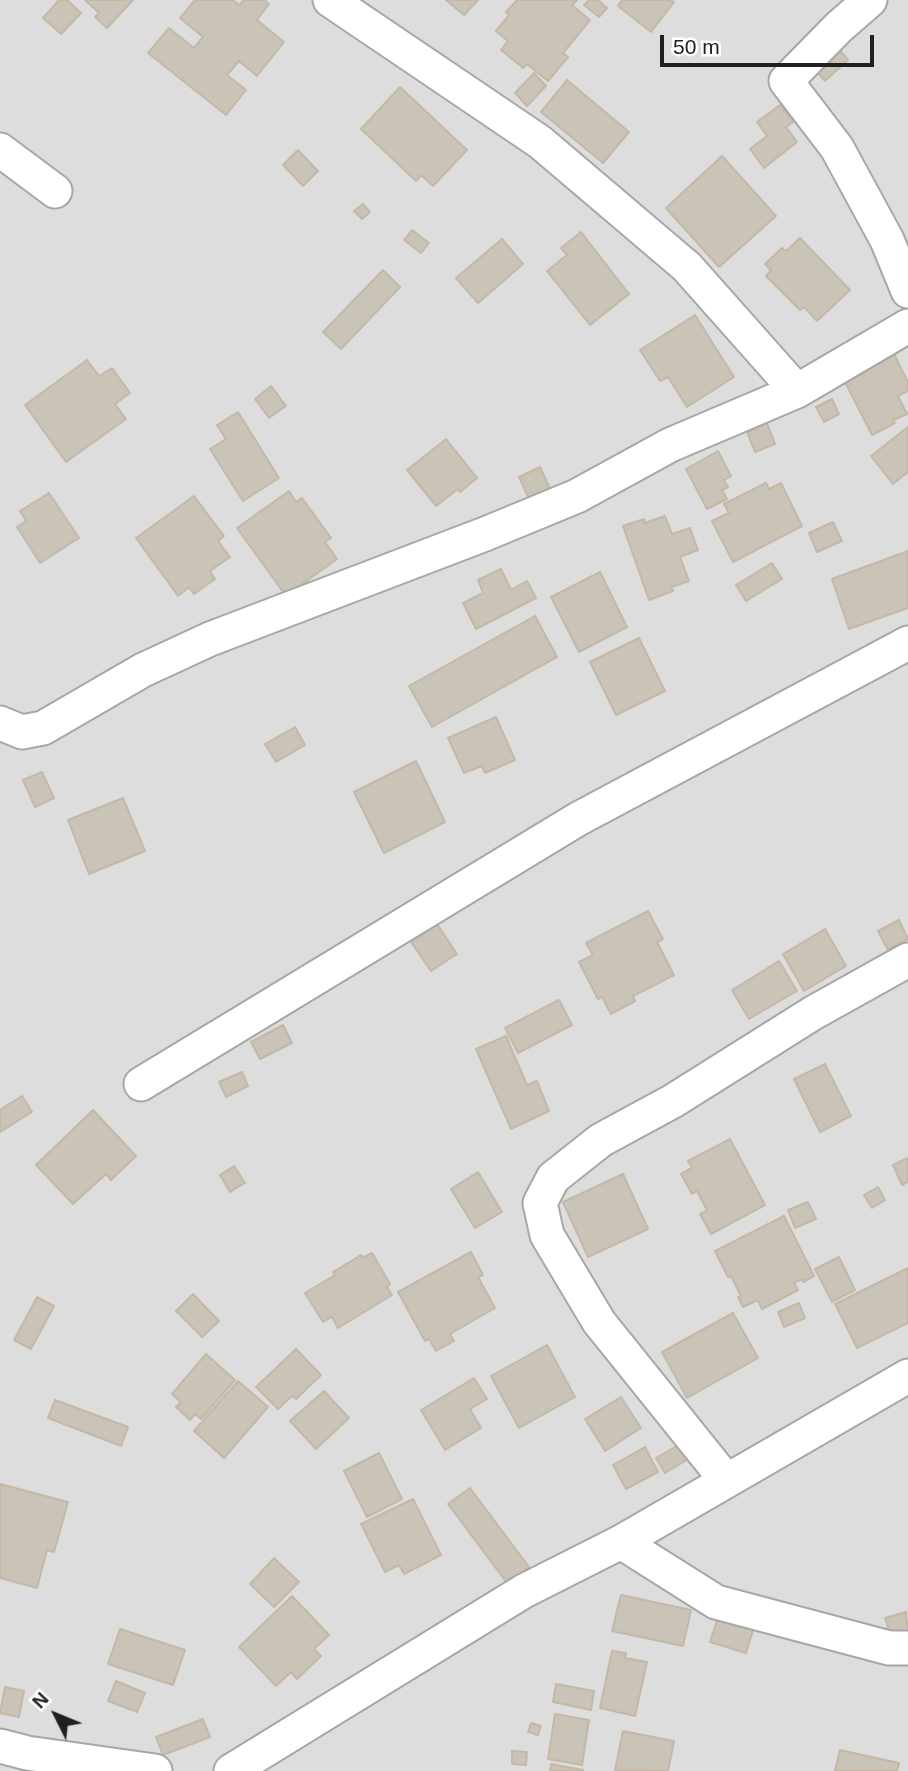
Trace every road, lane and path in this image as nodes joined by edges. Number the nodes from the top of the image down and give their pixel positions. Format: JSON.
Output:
{"nodes":[{"id":1,"x":330,"y":0,"type":"edge"},
{"id":2,"x":854,"y":5,"type":"edge"},
{"id":3,"x":0,"y":150,"type":"edge"},
{"id":4,"x":55,"y":191,"type":"dead end"},
{"id":5,"x":908,"y":290,"type":"edge"},
{"id":6,"x":908,"y":326,"type":"edge"},
{"id":7,"x":797,"y":391,"type":"junction"},
{"id":8,"x":908,"y":643,"type":"edge"},
{"id":9,"x":0,"y":723,"type":"edge"},
{"id":10,"x":908,"y":960,"type":"edge"},
{"id":11,"x":141,"y":1084,"type":"dead end"},
{"id":12,"x":908,"y":1376,"type":"edge"},
{"id":13,"x":726,"y":1480,"type":"junction"},
{"id":14,"x":621,"y":1542,"type":"junction"},
{"id":15,"x":908,"y":1648,"type":"edge"},
{"id":16,"x":0,"y":1746,"type":"edge"},
{"id":17,"x":155,"y":1771,"type":"edge"},
{"id":18,"x":231,"y":1771,"type":"edge"}],
"edges":[{"from":1,"to":7,"type":"street"},
{"from":2,"to":5,"type":"street"},
{"from":3,"to":4,"type":"street"},
{"from":6,"to":7,"type":"street"},
{"from":7,"to":9,"type":"street"},
{"from":8,"to":11,"type":"street"},
{"from":10,"to":13,"type":"street"},
{"from":12,"to":13,"type":"street"},
{"from":13,"to":14,"type":"street"},
{"from":14,"to":15,"type":"street"},
{"from":14,"to":18,"type":"street"},
{"from":16,"to":17,"type":"street"}]}
